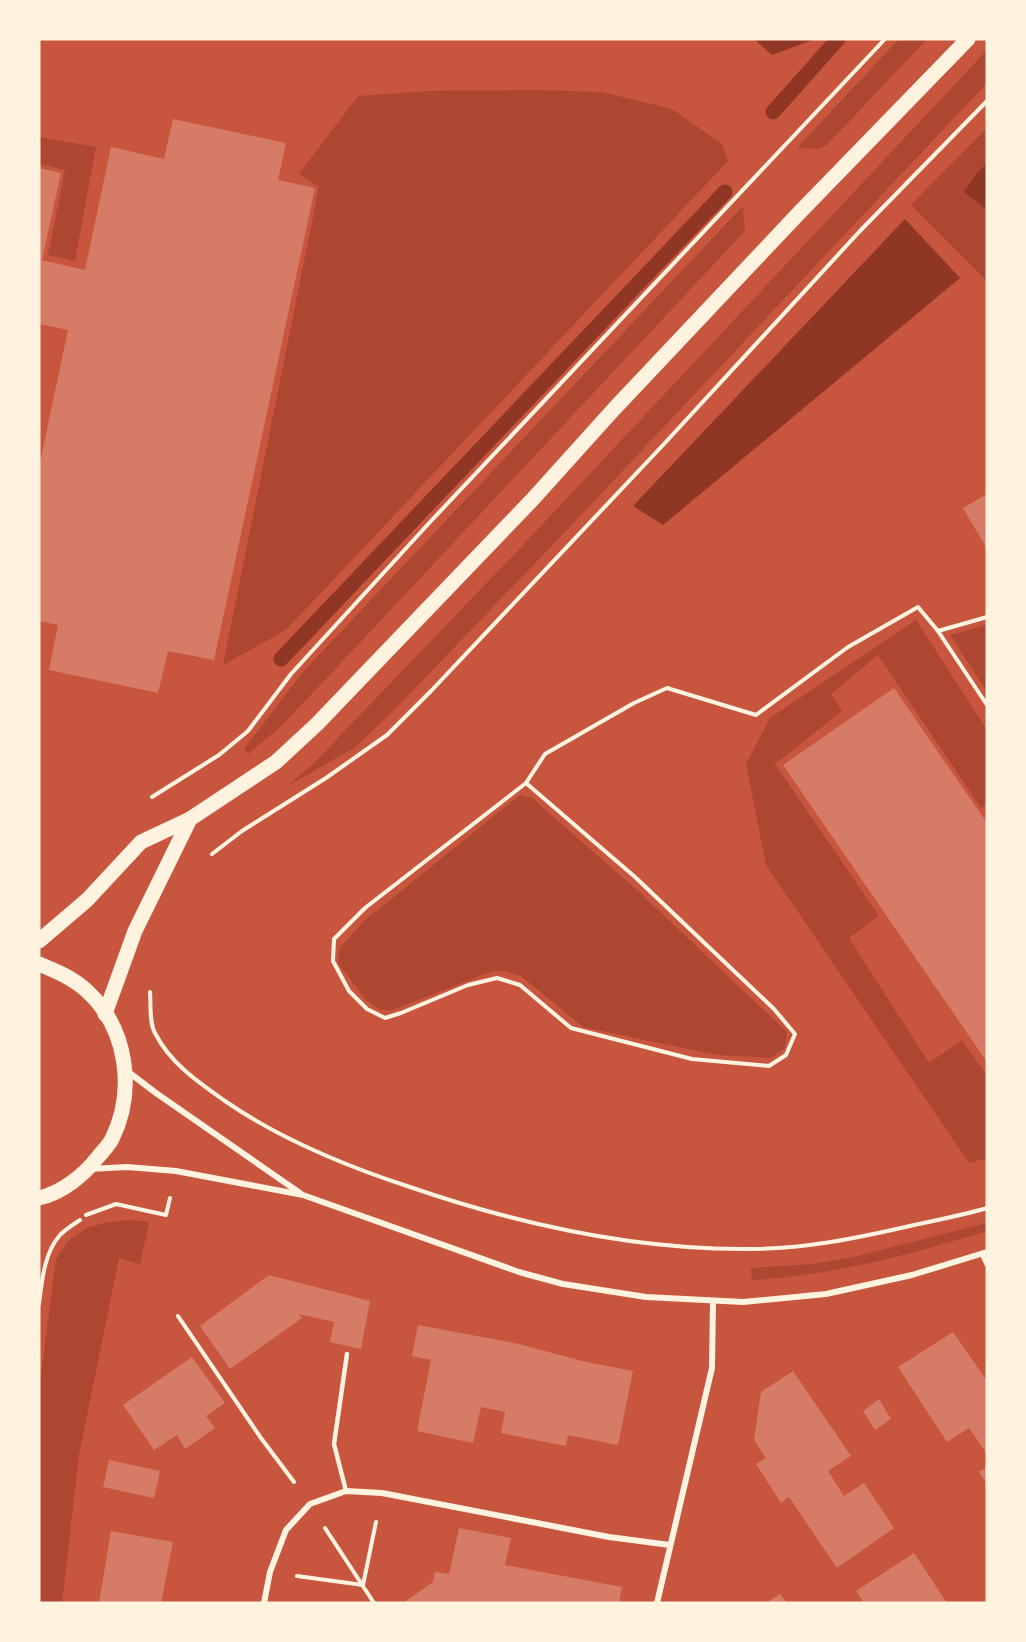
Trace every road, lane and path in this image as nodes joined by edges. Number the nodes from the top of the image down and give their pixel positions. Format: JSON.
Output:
{"nodes":[{"id":1,"x":885,"y":39,"type":"edge"},
{"id":2,"x":968,"y":39,"type":"edge"},
{"id":3,"x":987,"y":101,"type":"edge"},
{"id":4,"x":987,"y":617,"type":"edge"},
{"id":5,"x":938,"y":631,"type":"junction"},
{"id":6,"x":987,"y":705,"type":"edge"},
{"id":7,"x":526,"y":783,"type":"junction"},
{"id":8,"x":143,"y":802,"type":"dead end"},
{"id":9,"x":190,"y":819,"type":"junction"},
{"id":10,"x":204,"y":860,"type":"dead end"},
{"id":11,"x":39,"y":941,"type":"edge"},
{"id":12,"x":39,"y":964,"type":"edge"},
{"id":13,"x":150,"y":989,"type":"dead end"},
{"id":14,"x":105,"y":1014,"type":"junction"},
{"id":15,"x":126,"y":1070,"type":"junction"},
{"id":16,"x":90,"y":1169,"type":"junction"},
{"id":17,"x":172,"y":1191,"type":"dead end"},
{"id":18,"x":303,"y":1196,"type":"junction"},
{"id":19,"x":41,"y":1201,"type":"edge"},
{"id":20,"x":987,"y":1208,"type":"edge"},
{"id":21,"x":984,"y":1253,"type":"edge"},
{"id":22,"x":987,"y":1265,"type":"edge"},
{"id":23,"x":40,"y":1279,"type":"edge"},
{"id":24,"x":713,"y":1301,"type":"junction"},
{"id":25,"x":39,"y":1304,"type":"edge"},
{"id":26,"x":178,"y":1316,"type":"dead end"},
{"id":27,"x":347,"y":1354,"type":"dead end"},
{"id":28,"x":346,"y":1491,"type":"junction"},
{"id":29,"x":382,"y":1493,"type":"junction"},
{"id":30,"x":310,"y":1504,"type":"junction"},
{"id":31,"x":670,"y":1545,"type":"junction"},
{"id":32,"x":270,"y":1572,"type":"junction"},
{"id":33,"x":363,"y":1585,"type":"junction"},
{"id":34,"x":264,"y":1603,"type":"edge"},
{"id":35,"x":374,"y":1603,"type":"edge"},
{"id":36,"x":657,"y":1603,"type":"edge"}],
"edges":[{"from":1,"to":8,"type":"path"},
{"from":2,"to":9,"type":"main road"},
{"from":3,"to":10,"type":"path"},
{"from":4,"to":5,"type":"path"},
{"from":5,"to":6,"type":"path"},
{"from":5,"to":7,"type":"path"},
{"from":7,"to":7,"type":"path"},
{"from":9,"to":11,"type":"main road"},
{"from":9,"to":14,"type":"main road"},
{"from":12,"to":14,"type":"main road"},
{"from":13,"to":20,"type":"path"},
{"from":14,"to":15,"type":"main road"},
{"from":15,"to":16,"type":"main road"},
{"from":15,"to":18,"type":"street"},
{"from":16,"to":18,"type":"street"},
{"from":16,"to":19,"type":"main road"},
{"from":17,"to":23,"type":"path"},
{"from":18,"to":24,"type":"street"},
{"from":21,"to":22,"type":"lane"},
{"from":21,"to":24,"type":"street"},
{"from":23,"to":25,"type":"path"},
{"from":24,"to":31,"type":"street"},
{"from":26,"to":30,"type":"path"},
{"from":27,"to":28,"type":"lane"},
{"from":28,"to":29,"type":"street"},
{"from":28,"to":30,"type":"street"},
{"from":29,"to":31,"type":"street"},
{"from":29,"to":33,"type":"path"},
{"from":30,"to":32,"type":"street"},
{"from":30,"to":33,"type":"path"},
{"from":31,"to":36,"type":"street"},
{"from":32,"to":33,"type":"path"},
{"from":32,"to":34,"type":"street"},
{"from":33,"to":35,"type":"path"}]}
